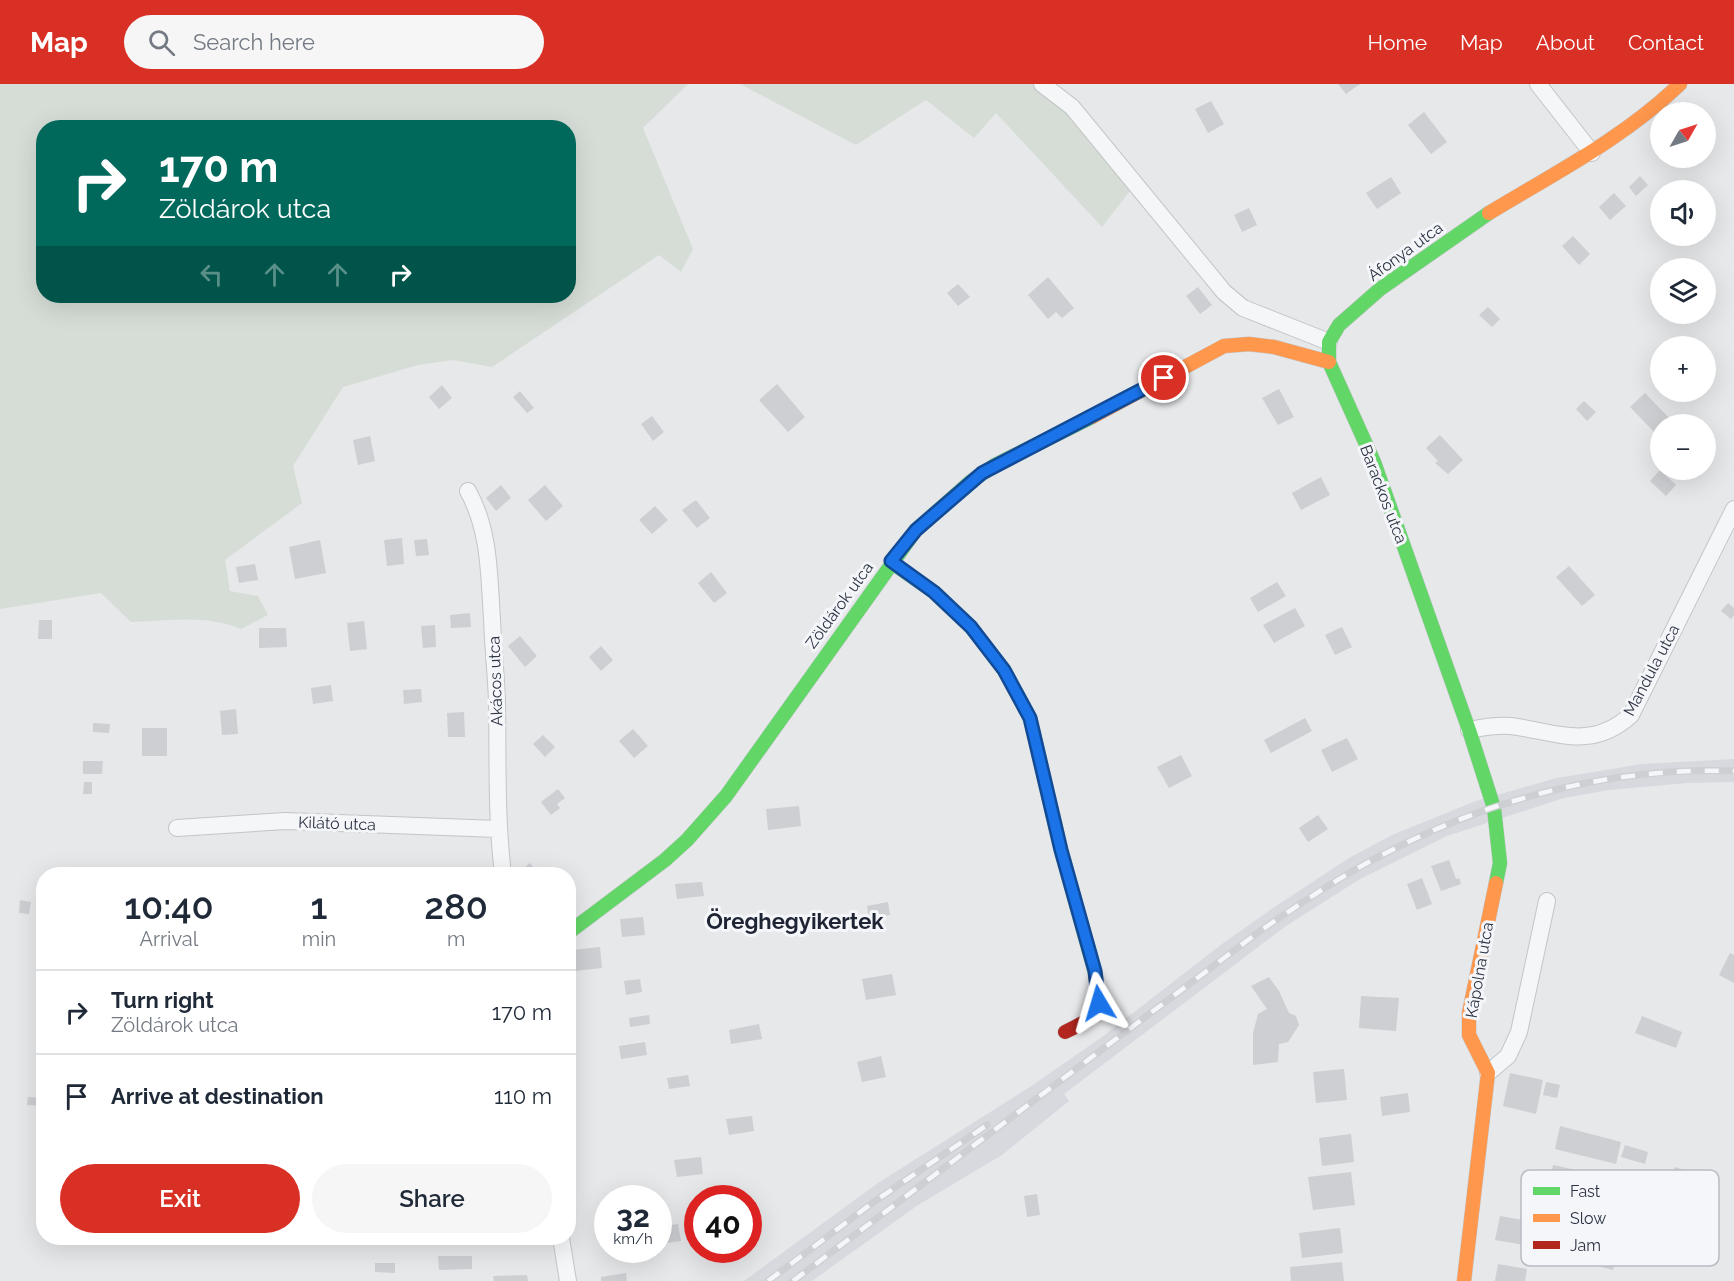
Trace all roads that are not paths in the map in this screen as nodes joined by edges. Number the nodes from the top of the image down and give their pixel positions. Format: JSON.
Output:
{"nodes":[{"id":1,"x":1042,"y":84,"type":"edge"},
{"id":2,"x":1538,"y":84,"type":"edge"},
{"id":3,"x":1680,"y":84,"type":"edge"},
{"id":4,"x":1592,"y":153,"type":"junction"},
{"id":5,"x":1329,"y":342,"type":"junction"},
{"id":6,"x":1329,"y":362,"type":"junction"},
{"id":7,"x":468,"y":491,"type":"dead end"},
{"id":8,"x":1734,"y":509,"type":"edge"},
{"id":9,"x":891,"y":561,"type":"junction"},
{"id":10,"x":1469,"y":730,"type":"junction"},
{"id":11,"x":177,"y":828,"type":"dead end"},
{"id":12,"x":498,"y":829,"type":"junction"},
{"id":13,"x":502,"y":867,"type":"edge"},
{"id":14,"x":1547,"y":901,"type":"dead end"},
{"id":15,"x":576,"y":927,"type":"edge"},
{"id":16,"x":1065,"y":1032,"type":"dead end"},
{"id":17,"x":1488,"y":1073,"type":"junction"},
{"id":18,"x":562,"y":1245,"type":"edge"},
{"id":19,"x":568,"y":1281,"type":"edge"},
{"id":20,"x":1464,"y":1281,"type":"edge"}],
"edges":[{"from":1,"to":5,"type":"street"},
{"from":2,"to":4,"type":"street"},
{"from":3,"to":4,"type":"street"},
{"from":4,"to":5,"type":"street","name":"Áfonya utca"},
{"from":5,"to":6,"type":"street"},
{"from":6,"to":9,"type":"street","name":"Zöldárok utca"},
{"from":6,"to":10,"type":"street","name":"Barackos utca"},
{"from":7,"to":12,"type":"street","name":"Akácos utca"},
{"from":8,"to":10,"type":"street","name":"Mandula utca"},
{"from":9,"to":15,"type":"street","name":"Zöldárok utca"},
{"from":9,"to":16,"type":"street"},
{"from":10,"to":17,"type":"street","name":"Kápolna utca"},
{"from":11,"to":12,"type":"street","name":"Kilátó utca"},
{"from":12,"to":13,"type":"street","name":"Akácos utca"},
{"from":14,"to":17,"type":"street"},
{"from":17,"to":20,"type":"street"},
{"from":18,"to":19,"type":"street"}]}
